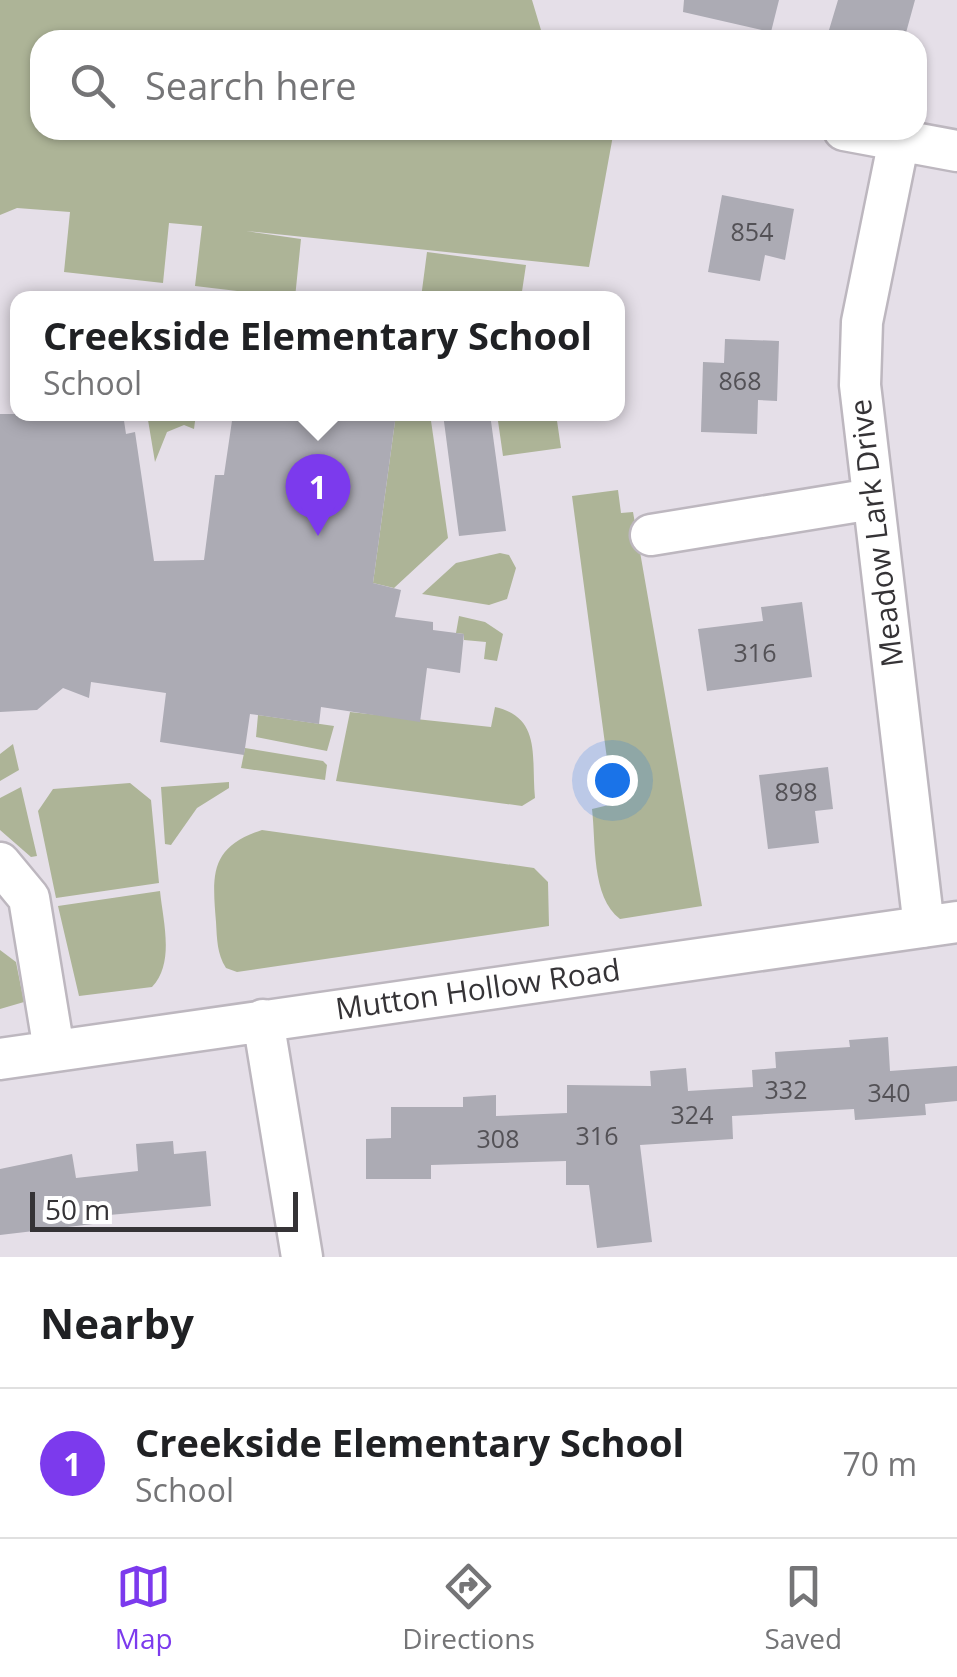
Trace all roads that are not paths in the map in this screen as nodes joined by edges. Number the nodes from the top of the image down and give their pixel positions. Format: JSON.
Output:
{"nodes":[{"id":1,"x":900,"y":140,"type":"joint"},
{"id":2,"x":957,"y":152,"type":"edge"},
{"id":3,"x":872,"y":499,"type":"junction"},
{"id":4,"x":650,"y":535,"type":"dead end"},
{"id":5,"x":0,"y":863,"type":"edge"},
{"id":6,"x":940,"y":924,"type":"edge"},
{"id":7,"x":263,"y":1020,"type":"junction"},
{"id":8,"x":54,"y":1050,"type":"junction"},
{"id":9,"x":0,"y":1059,"type":"edge"},
{"id":10,"x":302,"y":1257,"type":"edge"}],
"edges":[{"from":1,"to":2,"type":"street"},
{"from":1,"to":3,"type":"street","name":"Meadow Lark Drive"},
{"from":3,"to":4,"type":"street"},
{"from":3,"to":6,"type":"street","name":"Meadow Lark Drive"},
{"from":5,"to":8,"type":"street"},
{"from":6,"to":7,"type":"street","name":"Mutton Hollow Road"},
{"from":7,"to":8,"type":"street","name":"Mutton Hollow Road"},
{"from":7,"to":10,"type":"street"},
{"from":8,"to":9,"type":"street","name":"Mutton Hollow Road"}]}
